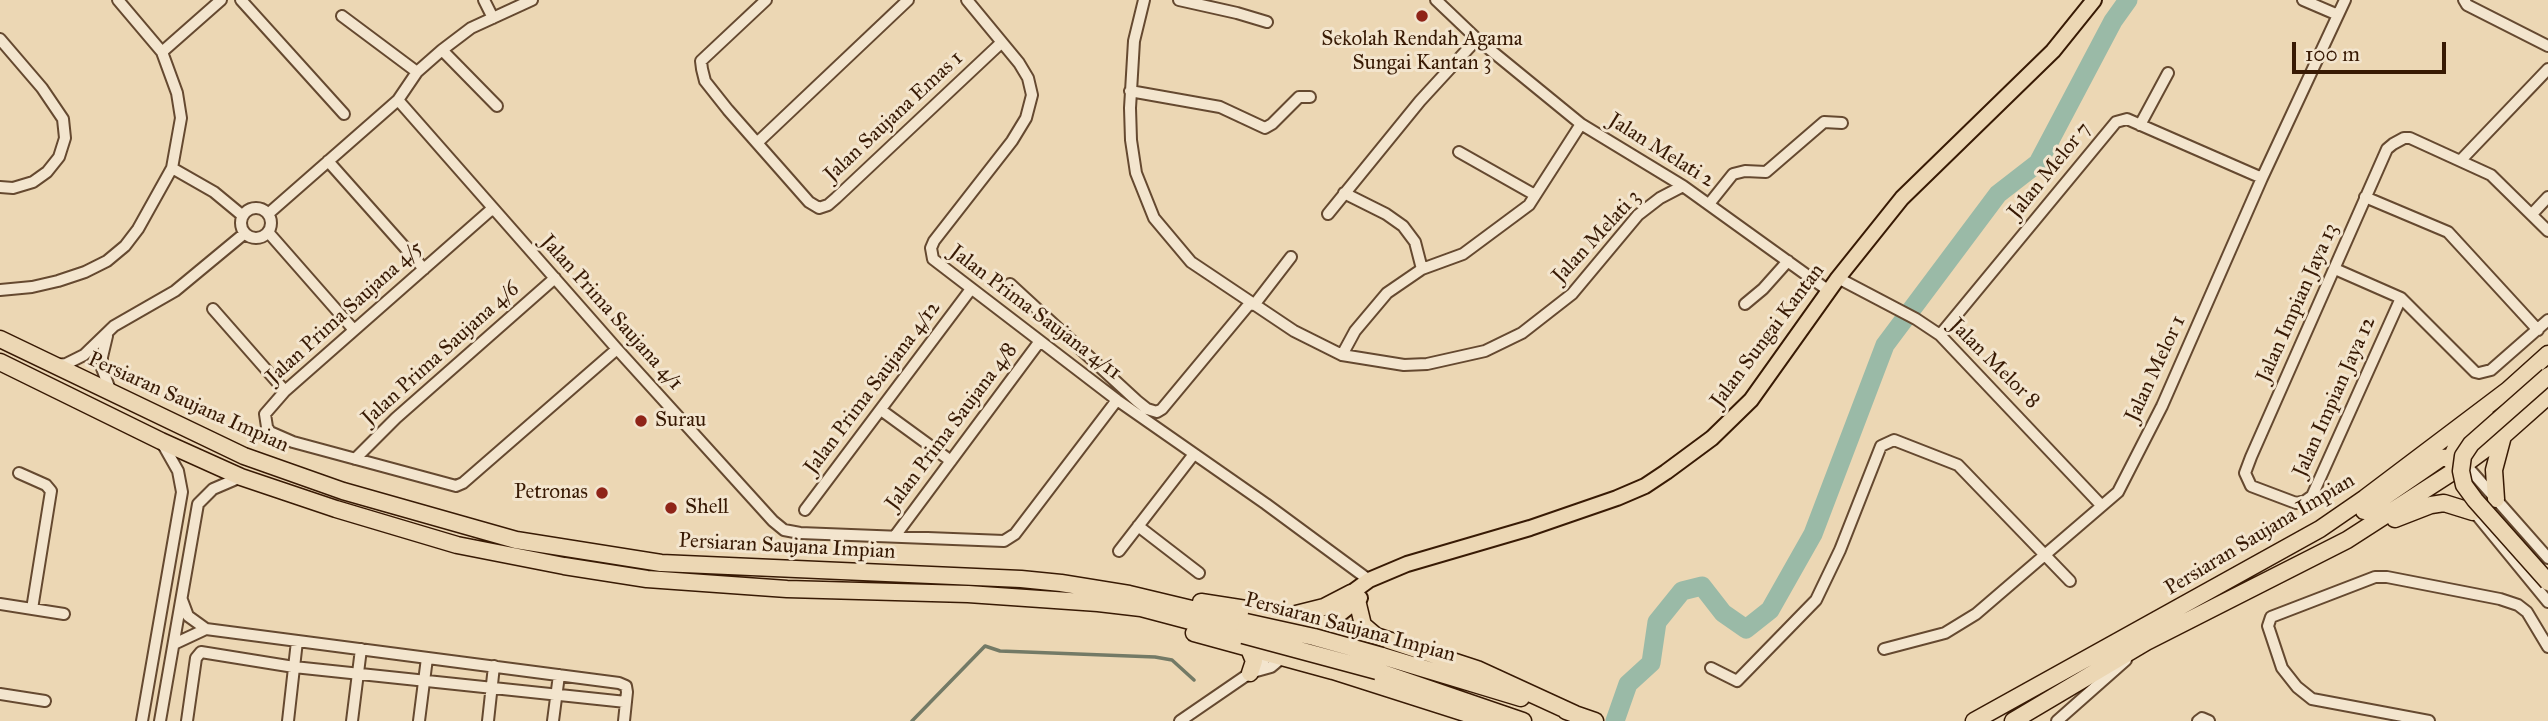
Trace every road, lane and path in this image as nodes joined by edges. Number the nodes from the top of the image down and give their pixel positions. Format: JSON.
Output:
{"nodes":[{"id":1,"x":118,"y":0,"type":"edge"},
{"id":2,"x":221,"y":0,"type":"edge"},
{"id":3,"x":240,"y":0,"type":"edge"},
{"id":4,"x":484,"y":0,"type":"edge"},
{"id":5,"x":532,"y":0,"type":"edge"},
{"id":6,"x":766,"y":0,"type":"edge"},
{"id":7,"x":908,"y":0,"type":"edge"},
{"id":8,"x":967,"y":0,"type":"edge"},
{"id":9,"x":1144,"y":0,"type":"edge"},
{"id":10,"x":1179,"y":0,"type":"edge"},
{"id":11,"x":1436,"y":0,"type":"edge"},
{"id":12,"x":2094,"y":0,"type":"edge"},
{"id":13,"x":2303,"y":0,"type":"edge"},
{"id":14,"x":2345,"y":0,"type":"edge"},
{"id":15,"x":2465,"y":2,"type":"edge"},
{"id":16,"x":2338,"y":15,"type":"junction"},
{"id":17,"x":342,"y":16,"type":"dead end"},
{"id":18,"x":493,"y":18,"type":"junction"},
{"id":19,"x":1267,"y":22,"type":"dead end"},
{"id":20,"x":0,"y":39,"type":"edge"},
{"id":21,"x":1477,"y":39,"type":"junction"},
{"id":22,"x":1001,"y":43,"type":"junction"},
{"id":23,"x":2548,"y":46,"type":"edge"},
{"id":24,"x":442,"y":50,"type":"junction"},
{"id":25,"x":162,"y":52,"type":"junction"},
{"id":26,"x":2548,"y":69,"type":"edge"},
{"id":27,"x":417,"y":72,"type":"junction"},
{"id":28,"x":2168,"y":73,"type":"dead end"},
{"id":29,"x":1130,"y":91,"type":"junction"},
{"id":30,"x":1310,"y":97,"type":"dead end"},
{"id":31,"x":398,"y":100,"type":"junction"},
{"id":32,"x":497,"y":107,"type":"dead end"},
{"id":33,"x":344,"y":114,"type":"dead end"},
{"id":34,"x":1842,"y":122,"type":"dead end"},
{"id":35,"x":1581,"y":124,"type":"junction"},
{"id":36,"x":2140,"y":125,"type":"junction"},
{"id":37,"x":758,"y":142,"type":"junction"},
{"id":38,"x":1459,"y":152,"type":"dead end"},
{"id":39,"x":2461,"y":160,"type":"junction"},
{"id":40,"x":328,"y":161,"type":"junction"},
{"id":41,"x":172,"y":168,"type":"junction"},
{"id":42,"x":2262,"y":178,"type":"junction"},
{"id":43,"x":1683,"y":186,"type":"junction"},
{"id":44,"x":0,"y":187,"type":"edge"},
{"id":45,"x":1344,"y":192,"type":"junction"},
{"id":46,"x":1535,"y":195,"type":"junction"},
{"id":47,"x":2365,"y":197,"type":"junction"},
{"id":48,"x":2548,"y":197,"type":"edge"},
{"id":49,"x":1709,"y":204,"type":"junction"},
{"id":50,"x":493,"y":208,"type":"junction"},
{"id":51,"x":268,"y":214,"type":"junction"},
{"id":52,"x":1328,"y":214,"type":"dead end"},
{"id":53,"x":2532,"y":214,"type":"junction"},
{"id":54,"x":243,"y":216,"type":"junction"},
{"id":55,"x":2548,"y":231,"type":"edge"},
{"id":56,"x":268,"y":232,"type":"junction"},
{"id":57,"x":245,"y":233,"type":"junction"},
{"id":58,"x":1291,"y":257,"type":"dead end"},
{"id":59,"x":1788,"y":261,"type":"junction"},
{"id":60,"x":424,"y":269,"type":"junction"},
{"id":61,"x":1422,"y":269,"type":"junction"},
{"id":62,"x":2336,"y":269,"type":"junction"},
{"id":63,"x":555,"y":278,"type":"junction"},
{"id":64,"x":1838,"y":278,"type":"junction"},
{"id":65,"x":1010,"y":284,"type":"dead end"},
{"id":66,"x":971,"y":289,"type":"junction"},
{"id":67,"x":0,"y":290,"type":"edge"},
{"id":68,"x":1829,"y":291,"type":"junction"},
{"id":69,"x":2401,"y":298,"type":"junction"},
{"id":70,"x":1252,"y":303,"type":"junction"},
{"id":71,"x":1745,"y":304,"type":"dead end"},
{"id":72,"x":213,"y":309,"type":"dead end"},
{"id":73,"x":2548,"y":320,"type":"edge"},
{"id":74,"x":354,"y":330,"type":"junction"},
{"id":75,"x":2538,"y":330,"type":"junction"},
{"id":76,"x":108,"y":334,"type":"junction"},
{"id":77,"x":1940,"y":335,"type":"junction"},
{"id":78,"x":0,"y":338,"type":"edge"},
{"id":79,"x":1040,"y":341,"type":"junction"},
{"id":80,"x":617,"y":349,"type":"junction"},
{"id":81,"x":1342,"y":355,"type":"junction"},
{"id":82,"x":2548,"y":355,"type":"edge"},
{"id":83,"x":0,"y":362,"type":"edge"},
{"id":84,"x":52,"y":365,"type":"junction"},
{"id":85,"x":2548,"y":376,"type":"edge"},
{"id":86,"x":110,"y":390,"type":"junction"},
{"id":87,"x":2508,"y":390,"type":"junction"},
{"id":88,"x":285,"y":391,"type":"junction"},
{"id":89,"x":2548,"y":396,"type":"edge"},
{"id":90,"x":1117,"y":400,"type":"junction"},
{"id":91,"x":881,"y":410,"type":"junction"},
{"id":92,"x":2503,"y":436,"type":"junction"},
{"id":93,"x":161,"y":441,"type":"junction"},
{"id":94,"x":1194,"y":454,"type":"junction"},
{"id":95,"x":355,"y":459,"type":"junction"},
{"id":96,"x":951,"y":461,"type":"junction"},
{"id":97,"x":2457,"y":463,"type":"junction"},
{"id":98,"x":19,"y":473,"type":"dead end"},
{"id":99,"x":241,"y":477,"type":"junction"},
{"id":100,"x":2496,"y":499,"type":"junction"},
{"id":101,"x":2296,"y":503,"type":"joint"},
{"id":102,"x":2101,"y":505,"type":"junction"},
{"id":103,"x":805,"y":510,"type":"dead end"},
{"id":104,"x":2473,"y":512,"type":"junction"},
{"id":105,"x":1138,"y":526,"type":"junction"},
{"id":106,"x":2320,"y":529,"type":"junction"},
{"id":107,"x":895,"y":536,"type":"junction"},
{"id":108,"x":2347,"y":540,"type":"junction"},
{"id":109,"x":1119,"y":551,"type":"dead end"},
{"id":110,"x":2045,"y":554,"type":"junction"},
{"id":111,"x":2548,"y":558,"type":"edge"},
{"id":112,"x":1390,"y":571,"type":"junction"},
{"id":113,"x":1199,"y":573,"type":"dead end"},
{"id":114,"x":1369,"y":580,"type":"junction"},
{"id":115,"x":2070,"y":581,"type":"dead end"},
{"id":116,"x":2548,"y":582,"type":"edge"},
{"id":117,"x":1129,"y":594,"type":"junction"},
{"id":118,"x":1354,"y":597,"type":"junction"},
{"id":119,"x":182,"y":598,"type":"junction"},
{"id":120,"x":2548,"y":602,"type":"edge"},
{"id":121,"x":0,"y":604,"type":"edge"},
{"id":122,"x":32,"y":609,"type":"junction"},
{"id":123,"x":64,"y":614,"type":"dead end"},
{"id":124,"x":1291,"y":616,"type":"junction"},
{"id":125,"x":1320,"y":623,"type":"junction"},
{"id":126,"x":206,"y":629,"type":"junction"},
{"id":127,"x":1246,"y":635,"type":"junction"},
{"id":128,"x":1376,"y":636,"type":"junction"},
{"id":129,"x":297,"y":641,"type":"junction"},
{"id":130,"x":2146,"y":642,"type":"junction"},
{"id":131,"x":174,"y":644,"type":"junction"},
{"id":132,"x":2548,"y":647,"type":"edge"},
{"id":133,"x":361,"y":649,"type":"junction"},
{"id":134,"x":1884,"y":649,"type":"dead end"},
{"id":135,"x":1277,"y":656,"type":"junction"},
{"id":136,"x":427,"y":658,"type":"junction"},
{"id":137,"x":1380,"y":663,"type":"junction"},
{"id":138,"x":494,"y":666,"type":"junction"},
{"id":139,"x":294,"y":667,"type":"junction"},
{"id":140,"x":1711,"y":668,"type":"dead end"},
{"id":141,"x":1250,"y":673,"type":"junction"},
{"id":142,"x":358,"y":674,"type":"junction"},
{"id":143,"x":559,"y":675,"type":"junction"},
{"id":144,"x":424,"y":681,"type":"junction"},
{"id":145,"x":491,"y":688,"type":"junction"},
{"id":146,"x":0,"y":694,"type":"edge"},
{"id":147,"x":556,"y":695,"type":"junction"},
{"id":148,"x":626,"y":697,"type":"junction"},
{"id":149,"x":45,"y":701,"type":"dead end"},
{"id":150,"x":1575,"y":714,"type":"junction"},
{"id":151,"x":1594,"y":720,"type":"edge"},
{"id":152,"x":142,"y":721,"type":"edge"},
{"id":153,"x":160,"y":721,"type":"edge"},
{"id":154,"x":187,"y":721,"type":"edge"},
{"id":155,"x":288,"y":721,"type":"edge"},
{"id":156,"x":352,"y":721,"type":"edge"},
{"id":157,"x":419,"y":721,"type":"edge"},
{"id":158,"x":488,"y":721,"type":"edge"},
{"id":159,"x":553,"y":721,"type":"edge"},
{"id":160,"x":624,"y":721,"type":"edge"},
{"id":161,"x":1180,"y":721,"type":"edge"},
{"id":162,"x":1490,"y":721,"type":"edge"},
{"id":163,"x":1523,"y":721,"type":"edge"},
{"id":164,"x":1974,"y":721,"type":"edge"},
{"id":165,"x":2012,"y":721,"type":"edge"},
{"id":166,"x":2057,"y":721,"type":"edge"},
{"id":167,"x":2429,"y":721,"type":"edge"}],
"edges":[{"from":1,"to":25,"type":"street"},
{"from":2,"to":25,"type":"street"},
{"from":3,"to":33,"type":"street"},
{"from":4,"to":18,"type":"street"},
{"from":5,"to":18,"type":"street"},
{"from":6,"to":37,"type":"street"},
{"from":7,"to":37,"type":"street"},
{"from":8,"to":22,"type":"street","name":"Jalan Prima Saujana 4/11"},
{"from":9,"to":29,"type":"street","name":"Jalan Melati 3"},
{"from":10,"to":19,"type":"street"},
{"from":11,"to":21,"type":"street","name":"Jalan Melati 2"},
{"from":12,"to":64,"type":"main road","name":"Jalan Sungai Kantan"},
{"from":13,"to":16,"type":"street"},
{"from":14,"to":16,"type":"street","name":"Jalan Melor 1"},
{"from":15,"to":23,"type":"street"},
{"from":16,"to":42,"type":"street","name":"Jalan Melor 1"},
{"from":17,"to":27,"type":"street"},
{"from":18,"to":24,"type":"street"},
{"from":20,"to":44,"type":"street"},
{"from":21,"to":35,"type":"street","name":"Jalan Melati 2"},
{"from":21,"to":45,"type":"street"},
{"from":22,"to":37,"type":"street","name":"Jalan Saujana Emas 1"},
{"from":22,"to":66,"type":"street","name":"Jalan Prima Saujana 4/11"},
{"from":24,"to":27,"type":"street"},
{"from":24,"to":32,"type":"street"},
{"from":25,"to":41,"type":"street"},
{"from":26,"to":39,"type":"street"},
{"from":27,"to":31,"type":"street"},
{"from":28,"to":36,"type":"street"},
{"from":29,"to":30,"type":"street"},
{"from":29,"to":70,"type":"street","name":"Jalan Melati 3"},
{"from":31,"to":40,"type":"street"},
{"from":31,"to":50,"type":"street","name":"Jalan Prima Saujana 4/1"},
{"from":34,"to":49,"type":"street"},
{"from":35,"to":43,"type":"street","name":"Jalan Melati 2"},
{"from":35,"to":46,"type":"street"},
{"from":36,"to":42,"type":"street"},
{"from":36,"to":77,"type":"street","name":"Jalan Melor 7"},
{"from":38,"to":46,"type":"street"},
{"from":39,"to":47,"type":"street","name":"Jalan Impian Jaya 13"},
{"from":39,"to":53,"type":"street"},
{"from":40,"to":51,"type":"street"},
{"from":40,"to":60,"type":"street"},
{"from":41,"to":54,"type":"street"},
{"from":41,"to":67,"type":"street"},
{"from":42,"to":102,"type":"street","name":"Jalan Melor 1"},
{"from":43,"to":49,"type":"street","name":"Jalan Melati 2"},
{"from":43,"to":81,"type":"street","name":"Jalan Melati 3"},
{"from":45,"to":52,"type":"street"},
{"from":45,"to":61,"type":"street"},
{"from":46,"to":61,"type":"street"},
{"from":47,"to":62,"type":"street","name":"Jalan Impian Jaya 13"},
{"from":47,"to":75,"type":"street"},
{"from":48,"to":53,"type":"street"},
{"from":49,"to":59,"type":"street","name":"Jalan Melati 2"},
{"from":50,"to":60,"type":"street","name":"Jalan Prima Saujana 4/5"},
{"from":50,"to":63,"type":"street","name":"Jalan Prima Saujana 4/1"},
{"from":51,"to":54,"type":"street"},
{"from":51,"to":56,"type":"street"},
{"from":53,"to":55,"type":"street"},
{"from":54,"to":57,"type":"street"},
{"from":56,"to":57,"type":"street"},
{"from":56,"to":74,"type":"street"},
{"from":57,"to":76,"type":"street"},
{"from":58,"to":70,"type":"street"},
{"from":59,"to":68,"type":"street","name":"Jalan Melati 2"},
{"from":59,"to":71,"type":"street"},
{"from":60,"to":74,"type":"street","name":"Jalan Prima Saujana 4/5"},
{"from":61,"to":81,"type":"street"},
{"from":62,"to":69,"type":"street"},
{"from":62,"to":101,"type":"street","name":"Jalan Impian Jaya 13"},
{"from":63,"to":80,"type":"street","name":"Jalan Prima Saujana 4/1"},
{"from":63,"to":95,"type":"street","name":"Jalan Prima Saujana 4/6"},
{"from":64,"to":68,"type":"main road","name":"Jalan Sungai Kantan"},
{"from":64,"to":77,"type":"street","name":"Jalan Melor 8"},
{"from":65,"to":70,"type":"street"},
{"from":66,"to":79,"type":"street","name":"Jalan Prima Saujana 4/11"},
{"from":66,"to":91,"type":"street","name":"Jalan Prima Saujana 4/12"},
{"from":68,"to":112,"type":"main road","name":"Jalan Sungai Kantan"},
{"from":69,"to":75,"type":"street"},
{"from":69,"to":101,"type":"street","name":"Jalan Impian Jaya 12"},
{"from":70,"to":81,"type":"street","name":"Jalan Melati 3"},
{"from":72,"to":88,"type":"street"},
{"from":73,"to":75,"type":"street"},
{"from":74,"to":88,"type":"street","name":"Jalan Prima Saujana 4/5"},
{"from":76,"to":84,"type":"street"},
{"from":76,"to":86,"type":"street"},
{"from":77,"to":102,"type":"street","name":"Jalan Melor 8"},
{"from":78,"to":84,"type":"highway","name":"Persiaran Saujana Impian"},
{"from":79,"to":90,"type":"street","name":"Jalan Prima Saujana 4/11"},
{"from":79,"to":96,"type":"street","name":"Jalan Prima Saujana 4/8"},
{"from":80,"to":95,"type":"street","name":"Jalan Prima Saujana 4/5"},
{"from":80,"to":107,"type":"street","name":"Jalan Prima Saujana 4/1"},
{"from":82,"to":87,"type":"highway","name":"Persiaran Saujana Impian"},
{"from":83,"to":93,"type":"highway","name":"Persiaran Saujana Impian"},
{"from":84,"to":86,"type":"highway","name":"Persiaran Saujana Impian"},
{"from":85,"to":116,"type":"highway","bridge":true},
{"from":86,"to":117,"type":"highway","name":"Persiaran Saujana Impian"},
{"from":87,"to":97,"type":"highway"},
{"from":87,"to":106,"type":"highway","name":"Persiaran Saujana Impian"},
{"from":88,"to":95,"type":"street","name":"Jalan Prima Saujana 4/5"},
{"from":89,"to":92,"type":"highway","name":"Persiaran Saujana Impian"},
{"from":90,"to":94,"type":"street","name":"Jalan Prima Saujana 4/11"},
{"from":90,"to":107,"type":"street","name":"Jalan Prima Saujana 4/1"},
{"from":91,"to":96,"type":"street"},
{"from":91,"to":103,"type":"street","name":"Jalan Prima Saujana 4/12"},
{"from":92,"to":97,"type":"highway","name":"Persiaran Saujana Impian"},
{"from":92,"to":100,"type":"highway"},
{"from":93,"to":99,"type":"highway","name":"Persiaran Saujana Impian"},
{"from":93,"to":152,"type":"street"},
{"from":94,"to":105,"type":"street"},
{"from":94,"to":114,"type":"street","name":"Jalan Prima Saujana 4/11"},
{"from":96,"to":107,"type":"street","name":"Jalan Prima Saujana 4/8"},
{"from":97,"to":100,"type":"street"},
{"from":97,"to":104,"type":"street"},
{"from":97,"to":106,"type":"highway"},
{"from":97,"to":108,"type":"highway","name":"Persiaran Saujana Impian"},
{"from":98,"to":122,"type":"street"},
{"from":99,"to":119,"type":"street"},
{"from":99,"to":127,"type":"highway","name":"Persiaran Saujana Impian"},
{"from":100,"to":111,"type":"street"},
{"from":102,"to":110,"type":"street","name":"Jalan Melor 1"},
{"from":104,"to":108,"type":"highway"},
{"from":104,"to":120,"type":"street"},
{"from":105,"to":109,"type":"street"},
{"from":105,"to":113,"type":"street"},
{"from":106,"to":164,"type":"highway","name":"Persiaran Saujana Impian"},
{"from":108,"to":130,"type":"highway","name":"Persiaran Saujana Impian"},
{"from":110,"to":115,"type":"street"},
{"from":110,"to":134,"type":"street","name":"Jalan Melor 1"},
{"from":110,"to":140,"type":"street"},
{"from":112,"to":114,"type":"main road","name":"Jalan Sungai Kantan"},
{"from":112,"to":118,"type":"main road","name":"Jalan Sungai Kantan"},
{"from":114,"to":118,"type":"main road","name":"Jalan Sungai Kantan"},
{"from":117,"to":124,"type":"highway"},
{"from":117,"to":127,"type":"highway","name":"Persiaran Saujana Impian"},
{"from":118,"to":124,"type":"highway"},
{"from":118,"to":125,"type":"main road","name":"Jalan Sungai Kantan"},
{"from":118,"to":128,"type":"highway"},
{"from":119,"to":126,"type":"street"},
{"from":119,"to":131,"type":"street"},
{"from":121,"to":122,"type":"street"},
{"from":122,"to":123,"type":"street"},
{"from":124,"to":125,"type":"highway"},
{"from":125,"to":128,"type":"highway"},
{"from":125,"to":135,"type":"main road","name":"Jalan Sungai Kantan"},
{"from":126,"to":129,"type":"street"},
{"from":126,"to":131,"type":"street"},
{"from":127,"to":135,"type":"highway"},
{"from":127,"to":137,"type":"highway","name":"Persiaran Saujana Impian","bridge":true},
{"from":127,"to":141,"type":"highway"},
{"from":128,"to":150,"type":"highway"},
{"from":129,"to":133,"type":"street"},
{"from":129,"to":139,"type":"street"},
{"from":130,"to":165,"type":"highway","name":"Persiaran Saujana Impian"},
{"from":130,"to":166,"type":"street"},
{"from":131,"to":153,"type":"street"},
{"from":132,"to":167,"type":"street"},
{"from":133,"to":136,"type":"street"},
{"from":133,"to":142,"type":"street"},
{"from":135,"to":141,"type":"street"},
{"from":135,"to":162,"type":"highway"},
{"from":136,"to":138,"type":"street"},
{"from":136,"to":144,"type":"street"},
{"from":137,"to":150,"type":"highway","name":"Persiaran Saujana Impian"},
{"from":137,"to":163,"type":"highway","name":"Persiaran Saujana Impian"},
{"from":138,"to":143,"type":"street"},
{"from":138,"to":145,"type":"street"},
{"from":139,"to":142,"type":"street"},
{"from":139,"to":154,"type":"street"},
{"from":139,"to":155,"type":"street"},
{"from":141,"to":161,"type":"street"},
{"from":142,"to":144,"type":"street"},
{"from":142,"to":156,"type":"street"},
{"from":143,"to":147,"type":"street"},
{"from":143,"to":148,"type":"street"},
{"from":144,"to":145,"type":"street"},
{"from":144,"to":157,"type":"street"},
{"from":145,"to":147,"type":"street"},
{"from":145,"to":158,"type":"street"},
{"from":146,"to":149,"type":"street"},
{"from":147,"to":148,"type":"street"},
{"from":147,"to":159,"type":"street"},
{"from":148,"to":160,"type":"street"},
{"from":150,"to":151,"type":"highway","name":"Persiaran Saujana Impian"}]}
